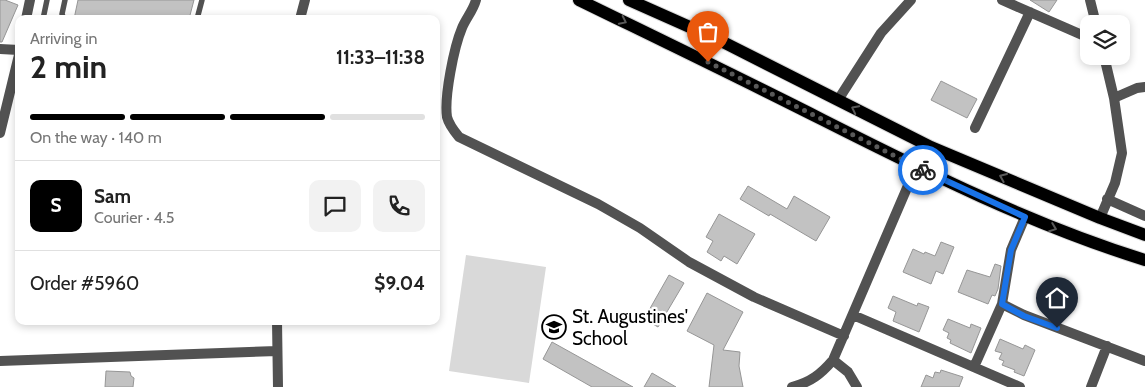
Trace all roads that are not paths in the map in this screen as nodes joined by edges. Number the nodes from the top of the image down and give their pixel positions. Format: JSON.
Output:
{"nodes":[{"id":1,"x":30,"y":0,"type":"edge"},
{"id":2,"x":47,"y":0,"type":"edge"},
{"id":3,"x":65,"y":0,"type":"edge"},
{"id":4,"x":202,"y":0,"type":"edge"},
{"id":5,"x":305,"y":0,"type":"edge"},
{"id":6,"x":476,"y":0,"type":"edge"},
{"id":7,"x":579,"y":0,"type":"edge"},
{"id":8,"x":629,"y":0,"type":"edge"},
{"id":9,"x":912,"y":0,"type":"edge"},
{"id":10,"x":1002,"y":0,"type":"edge"},
{"id":11,"x":1090,"y":0,"type":"edge"},
{"id":12,"x":1030,"y":12,"type":"junction"},
{"id":13,"x":27,"y":15,"type":"edge"},
{"id":14,"x":44,"y":15,"type":"edge"},
{"id":15,"x":62,"y":15,"type":"edge"},
{"id":16,"x":198,"y":15,"type":"edge"},
{"id":17,"x":301,"y":15,"type":"edge"},
{"id":18,"x":1094,"y":15,"type":"edge"},
{"id":19,"x":1080,"y":34,"type":"edge"},
{"id":20,"x":0,"y":49,"type":"edge"},
{"id":21,"x":15,"y":50,"type":"edge"},
{"id":22,"x":1106,"y":65,"type":"edge"},
{"id":23,"x":15,"y":73,"type":"edge"},
{"id":24,"x":1145,"y":87,"type":"edge"},
{"id":25,"x":1114,"y":98,"type":"junction"},
{"id":26,"x":838,"y":100,"type":"junction"},
{"id":27,"x":974,"y":128,"type":"dead end"},
{"id":28,"x":0,"y":133,"type":"edge"},
{"id":29,"x":916,"y":167,"type":"junction"},
{"id":30,"x":1107,"y":199,"type":"junction"},
{"id":31,"x":1145,"y":216,"type":"edge"},
{"id":32,"x":1025,"y":217,"type":"junction"},
{"id":33,"x":1100,"y":218,"type":"junction"},
{"id":34,"x":1145,"y":235,"type":"edge"},
{"id":35,"x":1145,"y":260,"type":"edge"},
{"id":36,"x":1002,"y":304,"type":"junction"},
{"id":37,"x":853,"y":315,"type":"junction"},
{"id":38,"x":277,"y":325,"type":"edge"},
{"id":39,"x":844,"y":336,"type":"junction"},
{"id":40,"x":1107,"y":346,"type":"junction"},
{"id":41,"x":277,"y":351,"type":"junction"},
{"id":42,"x":833,"y":360,"type":"junction"},
{"id":43,"x":0,"y":361,"type":"edge"},
{"id":44,"x":1145,"y":361,"type":"edge"},
{"id":45,"x":974,"y":367,"type":"junction"},
{"id":46,"x":857,"y":386,"type":"edge"},
{"id":47,"x":278,"y":387,"type":"edge"},
{"id":48,"x":792,"y":387,"type":"edge"},
{"id":49,"x":1020,"y":387,"type":"edge"},
{"id":50,"x":1091,"y":387,"type":"edge"}],
"edges":[{"from":1,"to":13,"type":"street"},
{"from":2,"to":14,"type":"lane"},
{"from":3,"to":15,"type":"lane"},
{"from":4,"to":16,"type":"lane"},
{"from":5,"to":17,"type":"street"},
{"from":6,"to":39,"type":"street"},
{"from":7,"to":29,"type":"main road","one_way":true},
{"from":8,"to":26,"type":"main road"},
{"from":9,"to":26,"type":"street"},
{"from":10,"to":12,"type":"street"},
{"from":11,"to":18,"type":"street"},
{"from":12,"to":19,"type":"street"},
{"from":12,"to":27,"type":"street"},
{"from":20,"to":21,"type":"street"},
{"from":22,"to":25,"type":"street"},
{"from":23,"to":28,"type":"street"},
{"from":24,"to":25,"type":"street"},
{"from":25,"to":30,"type":"street"},
{"from":33,"to":26,"type":"main road","one_way":true},
{"from":29,"to":32,"type":"main road"},
{"from":29,"to":37,"type":"street"},
{"from":30,"to":31,"type":"street"},
{"from":30,"to":33,"type":"street"},
{"from":32,"to":35,"type":"main road","one_way":true},
{"from":32,"to":36,"type":"street"},
{"from":33,"to":34,"type":"main road"},
{"from":36,"to":40,"type":"street"},
{"from":36,"to":45,"type":"street"},
{"from":37,"to":39,"type":"street"},
{"from":37,"to":45,"type":"street"},
{"from":38,"to":41,"type":"street"},
{"from":39,"to":42,"type":"street"},
{"from":40,"to":44,"type":"street"},
{"from":40,"to":50,"type":"street"},
{"from":41,"to":43,"type":"street"},
{"from":41,"to":47,"type":"street"},
{"from":42,"to":46,"type":"street"},
{"from":42,"to":48,"type":"street"},
{"from":45,"to":49,"type":"street"}]}
